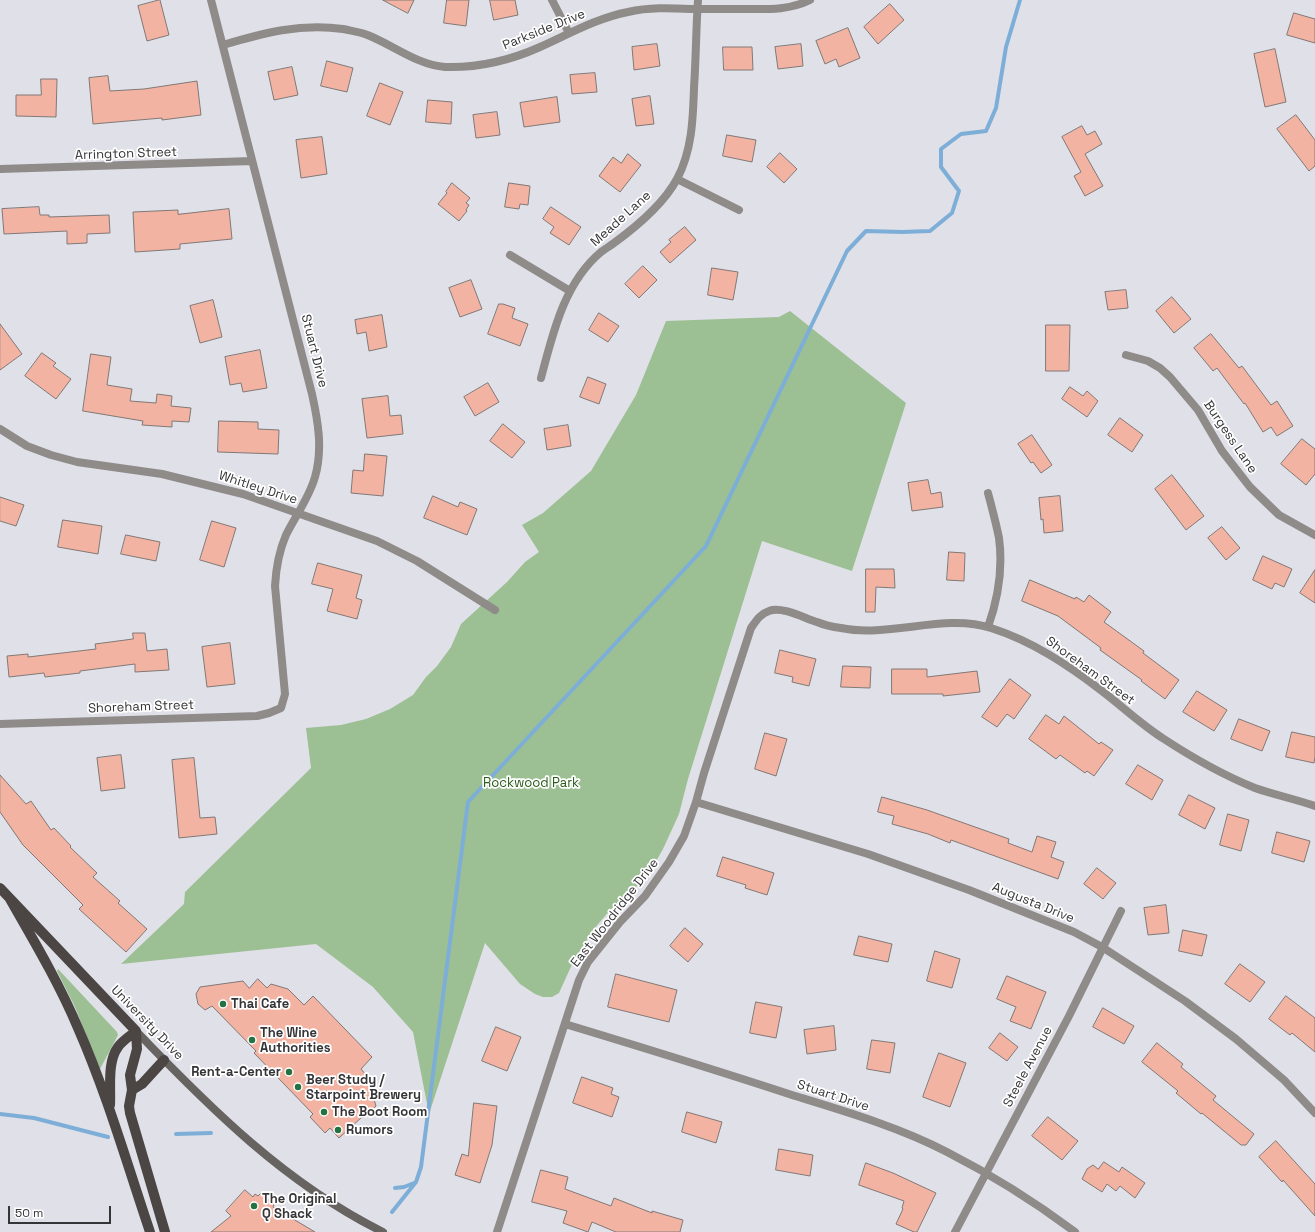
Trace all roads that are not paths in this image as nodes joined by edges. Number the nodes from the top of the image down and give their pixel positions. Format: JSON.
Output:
{"nodes":[{"id":1,"x":211,"y":0,"type":"edge"},
{"id":2,"x":552,"y":0,"type":"edge"},
{"id":3,"x":698,"y":0,"type":"edge"},
{"id":4,"x":810,"y":0,"type":"edge"},
{"id":5,"x":697,"y":9,"type":"junction"},
{"id":6,"x":569,"y":33,"type":"junction"},
{"id":7,"x":223,"y":45,"type":"junction"},
{"id":8,"x":252,"y":161,"type":"junction"},
{"id":9,"x":0,"y":169,"type":"edge"},
{"id":10,"x":677,"y":179,"type":"junction"},
{"id":11,"x":739,"y":210,"type":"dead end"},
{"id":12,"x":510,"y":255,"type":"dead end"},
{"id":13,"x":570,"y":291,"type":"junction"},
{"id":14,"x":1126,"y":354,"type":"dead end"},
{"id":15,"x":541,"y":378,"type":"dead end"},
{"id":16,"x":0,"y":429,"type":"edge"},
{"id":17,"x":988,"y":493,"type":"dead end"},
{"id":18,"x":298,"y":513,"type":"junction"},
{"id":19,"x":1315,"y":535,"type":"edge"},
{"id":20,"x":495,"y":610,"type":"dead end"},
{"id":21,"x":764,"y":614,"type":"joint"},
{"id":22,"x":988,"y":627,"type":"junction"},
{"id":23,"x":281,"y":708,"type":"joint"},
{"id":24,"x":0,"y":724,"type":"edge"},
{"id":25,"x":696,"y":802,"type":"junction"},
{"id":26,"x":1315,"y":806,"type":"edge"},
{"id":27,"x":0,"y":888,"type":"edge"},
{"id":28,"x":10,"y":899,"type":"junction"},
{"id":29,"x":1121,"y":911,"type":"dead end"},
{"id":30,"x":1102,"y":947,"type":"junction"},
{"id":31,"x":564,"y":1024,"type":"junction"},
{"id":32,"x":136,"y":1031,"type":"junction"},
{"id":33,"x":164,"y":1060,"type":"junction"},
{"id":34,"x":132,"y":1090,"type":"junction"},
{"id":35,"x":109,"y":1110,"type":"junction"},
{"id":36,"x":1315,"y":1113,"type":"edge"},
{"id":37,"x":986,"y":1174,"type":"junction"},
{"id":38,"x":369,"y":1230,"type":"edge"},
{"id":39,"x":150,"y":1232,"type":"edge"},
{"id":40,"x":165,"y":1232,"type":"edge"},
{"id":41,"x":383,"y":1232,"type":"edge"},
{"id":42,"x":497,"y":1232,"type":"edge"},
{"id":43,"x":955,"y":1232,"type":"edge"},
{"id":44,"x":1075,"y":1232,"type":"edge"}],
"edges":[{"from":1,"to":7,"type":"street","name":"Stuart Drive"},
{"from":2,"to":6,"type":"street"},
{"from":3,"to":5,"type":"street","name":"Meade Lane"},
{"from":4,"to":5,"type":"street","name":"Parkside Drive"},
{"from":5,"to":6,"type":"street","name":"Parkside Drive"},
{"from":5,"to":10,"type":"street","name":"Meade Lane"},
{"from":6,"to":7,"type":"street","name":"Parkside Drive"},
{"from":7,"to":8,"type":"street","name":"Stuart Drive"},
{"from":8,"to":9,"type":"street","name":"Arrington Street"},
{"from":8,"to":18,"type":"street","name":"Stuart Drive"},
{"from":10,"to":11,"type":"street"},
{"from":10,"to":13,"type":"street","name":"Meade Lane"},
{"from":12,"to":13,"type":"street"},
{"from":13,"to":15,"type":"street","name":"Meade Lane"},
{"from":14,"to":19,"type":"street","name":"Burgess Lane"},
{"from":16,"to":18,"type":"street","name":"Whitley Drive"},
{"from":17,"to":22,"type":"street"},
{"from":18,"to":20,"type":"street","name":"Whitley Drive"},
{"from":18,"to":23,"type":"street","name":"Stuart Drive"},
{"from":21,"to":22,"type":"street","name":"Shoreham Street"},
{"from":21,"to":25,"type":"street","name":"East Woodridge Drive"},
{"from":22,"to":26,"type":"street","name":"Shoreham Street"},
{"from":23,"to":24,"type":"street","name":"Shoreham Street"},
{"from":25,"to":30,"type":"street","name":"Augusta Drive"},
{"from":25,"to":31,"type":"street","name":"East Woodridge Drive"},
{"from":27,"to":28,"type":"main road","name":"University Drive"},
{"from":28,"to":32,"type":"main road","name":"University Drive"},
{"from":28,"to":35,"type":"main road"},
{"from":29,"to":30,"type":"street","name":"Steele Avenue"},
{"from":30,"to":36,"type":"street","name":"Augusta Drive"},
{"from":30,"to":37,"type":"street","name":"Steele Avenue"},
{"from":31,"to":37,"type":"street","name":"Stuart Drive"},
{"from":31,"to":42,"type":"street","name":"East Woodridge Drive"},
{"from":32,"to":33,"type":"street","name":"University Drive"},
{"from":32,"to":34,"type":"main road"},
{"from":32,"to":35,"type":"main road"},
{"from":33,"to":34,"type":"main road"},
{"from":33,"to":38,"type":"street","name":"University Drive"},
{"from":34,"to":40,"type":"main road"},
{"from":35,"to":39,"type":"main road"},
{"from":37,"to":43,"type":"street","name":"Steele Avenue"},
{"from":37,"to":44,"type":"street","name":"Stuart Drive"},
{"from":38,"to":41,"type":"street","name":"University Drive"}]}
